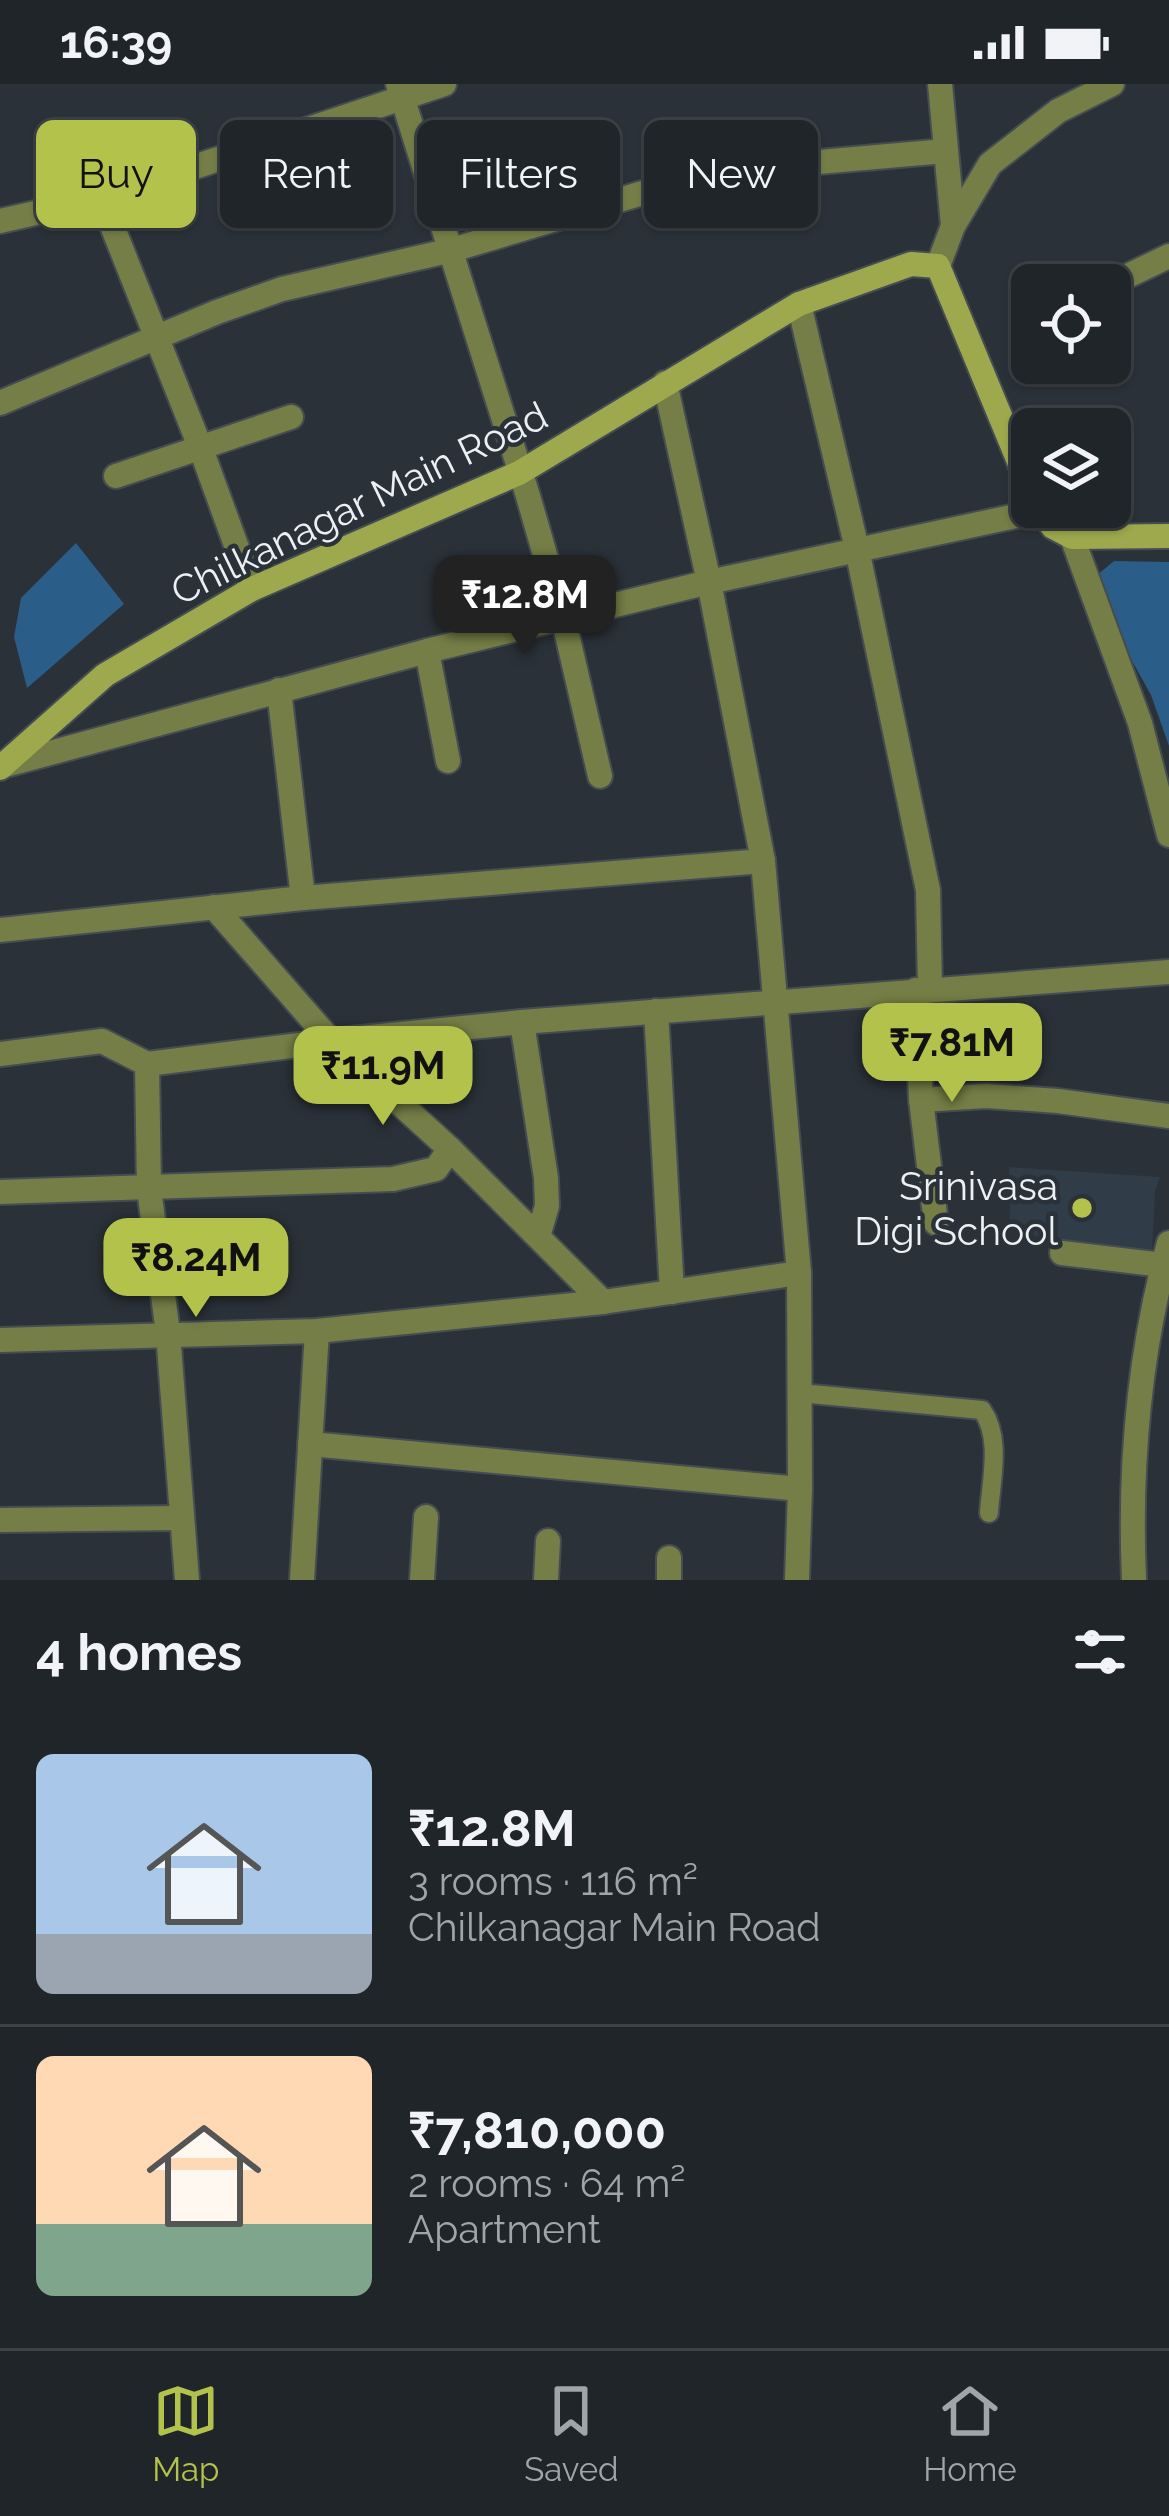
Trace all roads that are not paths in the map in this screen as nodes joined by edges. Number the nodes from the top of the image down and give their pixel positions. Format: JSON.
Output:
{"nodes":[{"id":1,"x":444,"y":84,"type":"edge"},
{"id":2,"x":940,"y":84,"type":"edge"},
{"id":3,"x":1112,"y":84,"type":"edge"},
{"id":4,"x":400,"y":91,"type":"edge"},
{"id":5,"x":1078,"y":92,"type":"edge"},
{"id":6,"x":945,"y":151,"type":"junction"},
{"id":7,"x":196,"y":164,"type":"edge"},
{"id":8,"x":36,"y":212,"type":"edge"},
{"id":9,"x":0,"y":220,"type":"edge"},
{"id":10,"x":953,"y":226,"type":"junction"},
{"id":11,"x":112,"y":228,"type":"edge"},
{"id":12,"x":452,"y":250,"type":"junction"},
{"id":13,"x":1169,"y":256,"type":"edge"},
{"id":14,"x":938,"y":266,"type":"junction"},
{"id":15,"x":1131,"y":274,"type":"edge"},
{"id":16,"x":799,"y":304,"type":"junction"},
{"id":17,"x":156,"y":339,"type":"junction"},
{"id":18,"x":665,"y":383,"type":"junction"},
{"id":19,"x":0,"y":403,"type":"edge"},
{"id":20,"x":291,"y":417,"type":"dead end"},
{"id":21,"x":1011,"y":443,"type":"edge"},
{"id":22,"x":201,"y":449,"type":"junction"},
{"id":23,"x":520,"y":473,"type":"junction"},
{"id":24,"x":116,"y":476,"type":"dead end"},
{"id":25,"x":1011,"y":510,"type":"edge"},
{"id":26,"x":1055,"y":528,"type":"edge"},
{"id":27,"x":1169,"y":536,"type":"edge"},
{"id":28,"x":1072,"y":537,"type":"junction"},
{"id":29,"x":857,"y":549,"type":"junction"},
{"id":30,"x":710,"y":582,"type":"junction"},
{"id":31,"x":252,"y":589,"type":"junction"},
{"id":32,"x":563,"y":617,"type":"junction"},
{"id":33,"x":427,"y":651,"type":"junction"},
{"id":34,"x":279,"y":690,"type":"junction"},
{"id":35,"x":448,"y":761,"type":"dead end"},
{"id":36,"x":1,"y":767,"type":"edge"},
{"id":37,"x":600,"y":776,"type":"dead end"},
{"id":38,"x":1169,"y":836,"type":"edge"},
{"id":39,"x":763,"y":861,"type":"junction"},
{"id":40,"x":303,"y":898,"type":"junction"},
{"id":41,"x":214,"y":907,"type":"junction"},
{"id":42,"x":0,"y":930,"type":"edge"},
{"id":43,"x":1169,"y":972,"type":"edge"},
{"id":44,"x":923,"y":990,"type":"junction"},
{"id":45,"x":775,"y":1000,"type":"junction"},
{"id":46,"x":656,"y":1010,"type":"junction"},
{"id":47,"x":521,"y":1022,"type":"junction"},
{"id":48,"x":331,"y":1041,"type":"junction"},
{"id":49,"x":0,"y":1054,"type":"edge"},
{"id":50,"x":147,"y":1064,"type":"junction"},
{"id":51,"x":921,"y":1100,"type":"junction"},
{"id":52,"x":1169,"y":1116,"type":"edge"},
{"id":53,"x":451,"y":1149,"type":"junction"},
{"id":54,"x":148,"y":1189,"type":"junction"},
{"id":55,"x":0,"y":1192,"type":"edge"},
{"id":56,"x":936,"y":1223,"type":"dead end"},
{"id":57,"x":538,"y":1236,"type":"junction"},
{"id":58,"x":1062,"y":1253,"type":"dead end"},
{"id":59,"x":1166,"y":1254,"type":"edge"},
{"id":60,"x":799,"y":1274,"type":"junction"},
{"id":61,"x":672,"y":1292,"type":"junction"},
{"id":62,"x":603,"y":1303,"type":"junction"},
{"id":63,"x":317,"y":1331,"type":"junction"},
{"id":64,"x":168,"y":1333,"type":"junction"},
{"id":65,"x":0,"y":1340,"type":"edge"},
{"id":66,"x":800,"y":1393,"type":"junction"},
{"id":67,"x":310,"y":1444,"type":"junction"},
{"id":68,"x":800,"y":1489,"type":"junction"},
{"id":69,"x":989,"y":1513,"type":"dead end"},
{"id":70,"x":426,"y":1517,"type":"dead end"},
{"id":71,"x":181,"y":1518,"type":"junction"},
{"id":72,"x":0,"y":1520,"type":"edge"},
{"id":73,"x":548,"y":1541,"type":"dead end"},
{"id":74,"x":187,"y":1580,"type":"edge"},
{"id":75,"x":302,"y":1580,"type":"edge"},
{"id":76,"x":422,"y":1580,"type":"edge"},
{"id":77,"x":546,"y":1580,"type":"edge"},
{"id":78,"x":796,"y":1580,"type":"edge"},
{"id":79,"x":1134,"y":1580,"type":"edge"}],
"edges":[{"from":1,"to":4,"type":"street"},
{"from":2,"to":6,"type":"street"},
{"from":3,"to":5,"type":"street"},
{"from":4,"to":7,"type":"street"},
{"from":4,"to":12,"type":"street"},
{"from":5,"to":10,"type":"street"},
{"from":6,"to":10,"type":"street"},
{"from":6,"to":12,"type":"street"},
{"from":8,"to":9,"type":"street"},
{"from":10,"to":14,"type":"street"},
{"from":11,"to":17,"type":"street"},
{"from":12,"to":17,"type":"street"},
{"from":12,"to":23,"type":"street"},
{"from":13,"to":15,"type":"street"},
{"from":14,"to":16,"type":"main road","name":"Chilkanagar Main Road"},
{"from":14,"to":21,"type":"main road"},
{"from":16,"to":18,"type":"main road","name":"Chilkanagar Main Road"},
{"from":16,"to":29,"type":"street"},
{"from":17,"to":19,"type":"street"},
{"from":17,"to":22,"type":"street"},
{"from":18,"to":23,"type":"main road","name":"Chilkanagar Main Road"},
{"from":18,"to":30,"type":"street"},
{"from":20,"to":22,"type":"street"},
{"from":22,"to":24,"type":"street"},
{"from":22,"to":31,"type":"street"},
{"from":23,"to":31,"type":"main road","name":"Chilkanagar Main Road"},
{"from":23,"to":32,"type":"street"},
{"from":25,"to":29,"type":"street"},
{"from":26,"to":28,"type":"main road"},
{"from":27,"to":28,"type":"main road"},
{"from":28,"to":38,"type":"street"},
{"from":29,"to":30,"type":"street"},
{"from":29,"to":44,"type":"street"},
{"from":30,"to":32,"type":"street"},
{"from":30,"to":39,"type":"street"},
{"from":31,"to":36,"type":"main road","name":"Chilkanagar Main Road"},
{"from":32,"to":33,"type":"street"},
{"from":32,"to":37,"type":"street"},
{"from":33,"to":34,"type":"street"},
{"from":33,"to":35,"type":"street"},
{"from":34,"to":36,"type":"street"},
{"from":34,"to":40,"type":"street"},
{"from":39,"to":40,"type":"street"},
{"from":39,"to":45,"type":"street"},
{"from":40,"to":41,"type":"street"},
{"from":41,"to":42,"type":"street"},
{"from":41,"to":48,"type":"street"},
{"from":43,"to":44,"type":"street"},
{"from":44,"to":45,"type":"street"},
{"from":44,"to":51,"type":"street"},
{"from":45,"to":46,"type":"street"},
{"from":45,"to":60,"type":"street"},
{"from":46,"to":47,"type":"street"},
{"from":46,"to":61,"type":"street"},
{"from":47,"to":48,"type":"street"},
{"from":47,"to":57,"type":"street"},
{"from":48,"to":50,"type":"street"},
{"from":48,"to":53,"type":"street"},
{"from":49,"to":50,"type":"street"},
{"from":50,"to":54,"type":"street"},
{"from":51,"to":52,"type":"street"},
{"from":51,"to":56,"type":"street"},
{"from":53,"to":54,"type":"street"},
{"from":53,"to":57,"type":"street"},
{"from":54,"to":55,"type":"street"},
{"from":54,"to":64,"type":"street"},
{"from":57,"to":62,"type":"street"},
{"from":58,"to":59,"type":"street"},
{"from":59,"to":79,"type":"street"},
{"from":60,"to":61,"type":"street"},
{"from":60,"to":66,"type":"street"},
{"from":61,"to":62,"type":"street"},
{"from":62,"to":63,"type":"street"},
{"from":63,"to":64,"type":"street"},
{"from":63,"to":67,"type":"street"},
{"from":64,"to":65,"type":"street"},
{"from":64,"to":71,"type":"street"},
{"from":66,"to":68,"type":"street"},
{"from":66,"to":69,"type":"lane"},
{"from":67,"to":68,"type":"street"},
{"from":67,"to":75,"type":"street"},
{"from":68,"to":78,"type":"street"},
{"from":70,"to":76,"type":"street"},
{"from":71,"to":72,"type":"street"},
{"from":71,"to":74,"type":"street"},
{"from":73,"to":77,"type":"street"}]}
